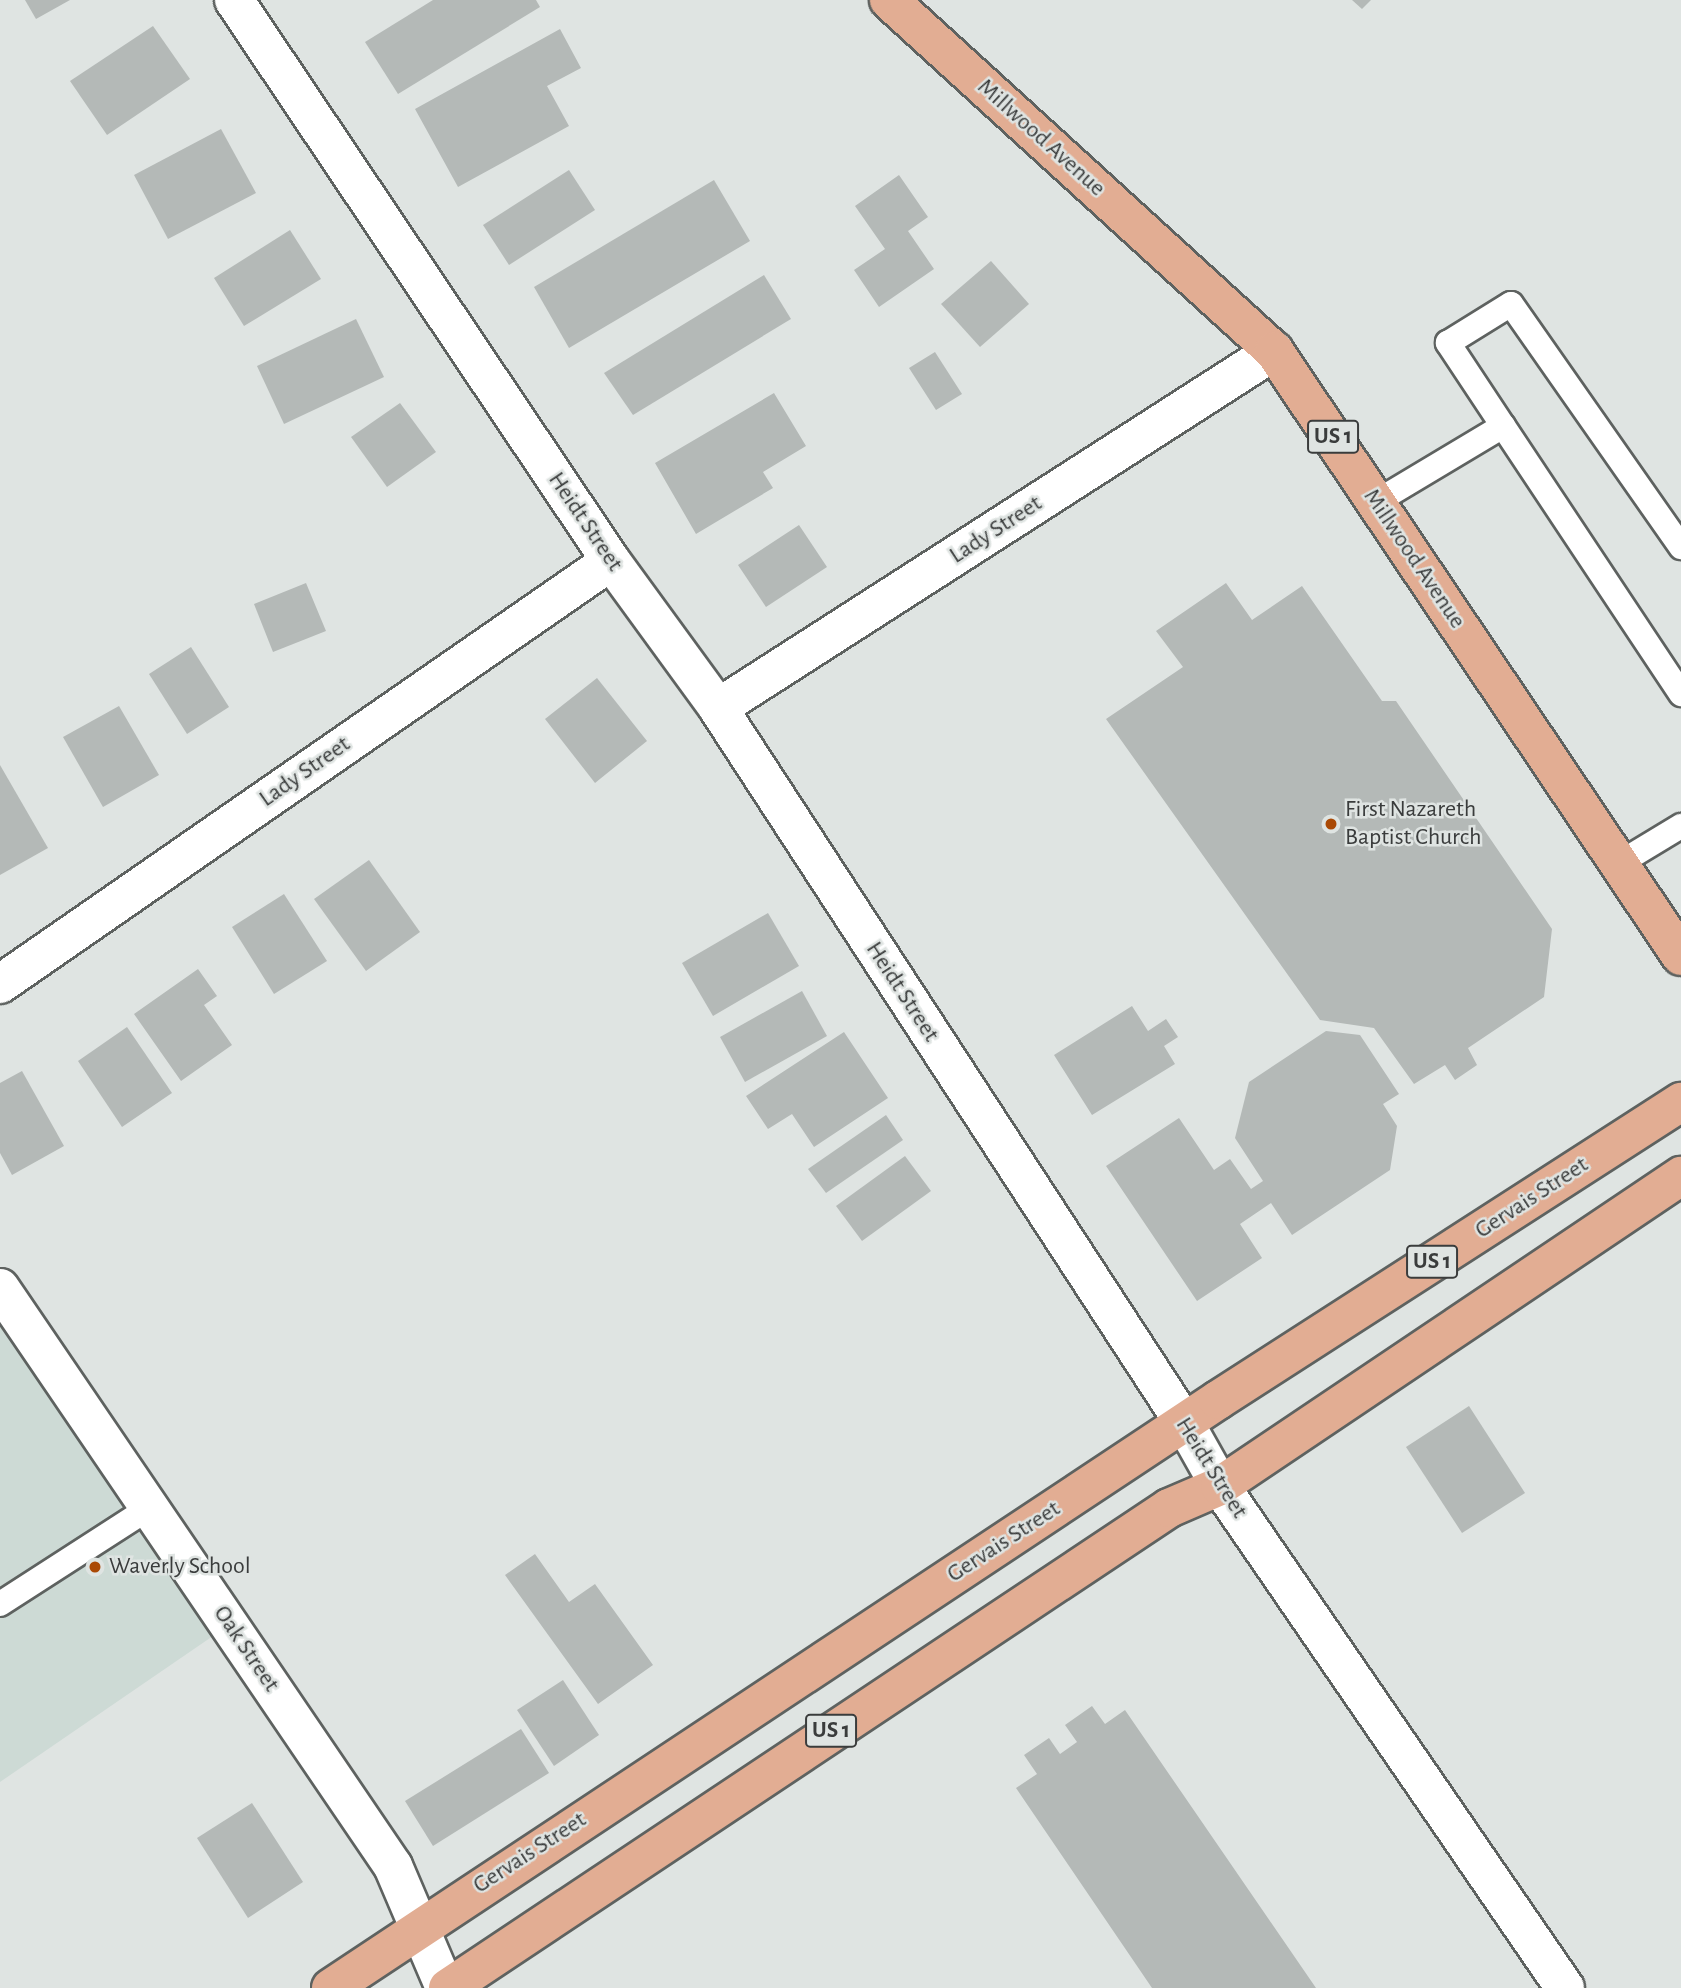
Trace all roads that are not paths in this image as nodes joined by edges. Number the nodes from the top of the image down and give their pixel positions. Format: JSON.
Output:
{"nodes":[{"id":1,"x":234,"y":0,"type":"edge"},
{"id":2,"x":889,"y":0,"type":"edge"},
{"id":3,"x":1274,"y":351,"type":"junction"},
{"id":4,"x":1503,"y":426,"type":"junction"},
{"id":5,"x":1376,"y":502,"type":"junction"},
{"id":6,"x":1681,"y":547,"type":"edge"},
{"id":7,"x":611,"y":561,"type":"junction"},
{"id":8,"x":1681,"y":694,"type":"edge"},
{"id":9,"x":718,"y":708,"type":"junction"},
{"id":10,"x":1681,"y":826,"type":"edge"},
{"id":11,"x":1618,"y":863,"type":"junction"},
{"id":12,"x":1681,"y":956,"type":"edge"},
{"id":13,"x":0,"y":984,"type":"edge"},
{"id":14,"x":1681,"y":1102,"type":"edge"},
{"id":15,"x":1681,"y":1176,"type":"edge"},
{"id":16,"x":0,"y":1288,"type":"edge"},
{"id":17,"x":1185,"y":1424,"type":"junction"},
{"id":18,"x":1220,"y":1486,"type":"junction"},
{"id":19,"x":149,"y":1508,"type":"junction"},
{"id":20,"x":0,"y":1604,"type":"edge"},
{"id":21,"x":418,"y":1927,"type":"junction"},
{"id":22,"x":331,"y":1988,"type":"edge"},
{"id":23,"x":446,"y":1988,"type":"edge"},
{"id":24,"x":1565,"y":1988,"type":"edge"}],
"edges":[{"from":1,"to":7,"type":"street","name":"Heidt Street"},
{"from":2,"to":3,"type":"main road","name":"Millwood Avenue","number":"US 1"},
{"from":3,"to":5,"type":"main road","name":"Millwood Avenue","number":"US 1"},
{"from":3,"to":9,"type":"street","name":"Lady Street"},
{"from":4,"to":5,"type":"lane"},
{"from":4,"to":6,"type":"lane"},
{"from":4,"to":8,"type":"lane"},
{"from":5,"to":11,"type":"main road","name":"Millwood Avenue","number":"US 1"},
{"from":7,"to":9,"type":"street","name":"Heidt Street"},
{"from":7,"to":13,"type":"street","name":"Lady Street"},
{"from":9,"to":17,"type":"street","name":"Heidt Street"},
{"from":10,"to":11,"type":"lane"},
{"from":11,"to":12,"type":"main road","name":"Millwood Avenue","number":"US 1"},
{"from":14,"to":17,"type":"main road","name":"Gervais Street","number":"US 1"},
{"from":15,"to":18,"type":"main road","number":"US 1"},
{"from":16,"to":19,"type":"street","name":"Oak Street"},
{"from":17,"to":18,"type":"street","name":"Heidt Street"},
{"from":17,"to":21,"type":"main road","name":"Gervais Street","number":"US 1"},
{"from":18,"to":23,"type":"main road","number":"US 1"},
{"from":18,"to":24,"type":"street","name":"Heidt Street"},
{"from":19,"to":20,"type":"lane"},
{"from":19,"to":21,"type":"street","name":"Oak Street"},
{"from":21,"to":22,"type":"main road","name":"Gervais Street","number":"US 1"},
{"from":21,"to":23,"type":"street","name":"Oak Street"}]}
